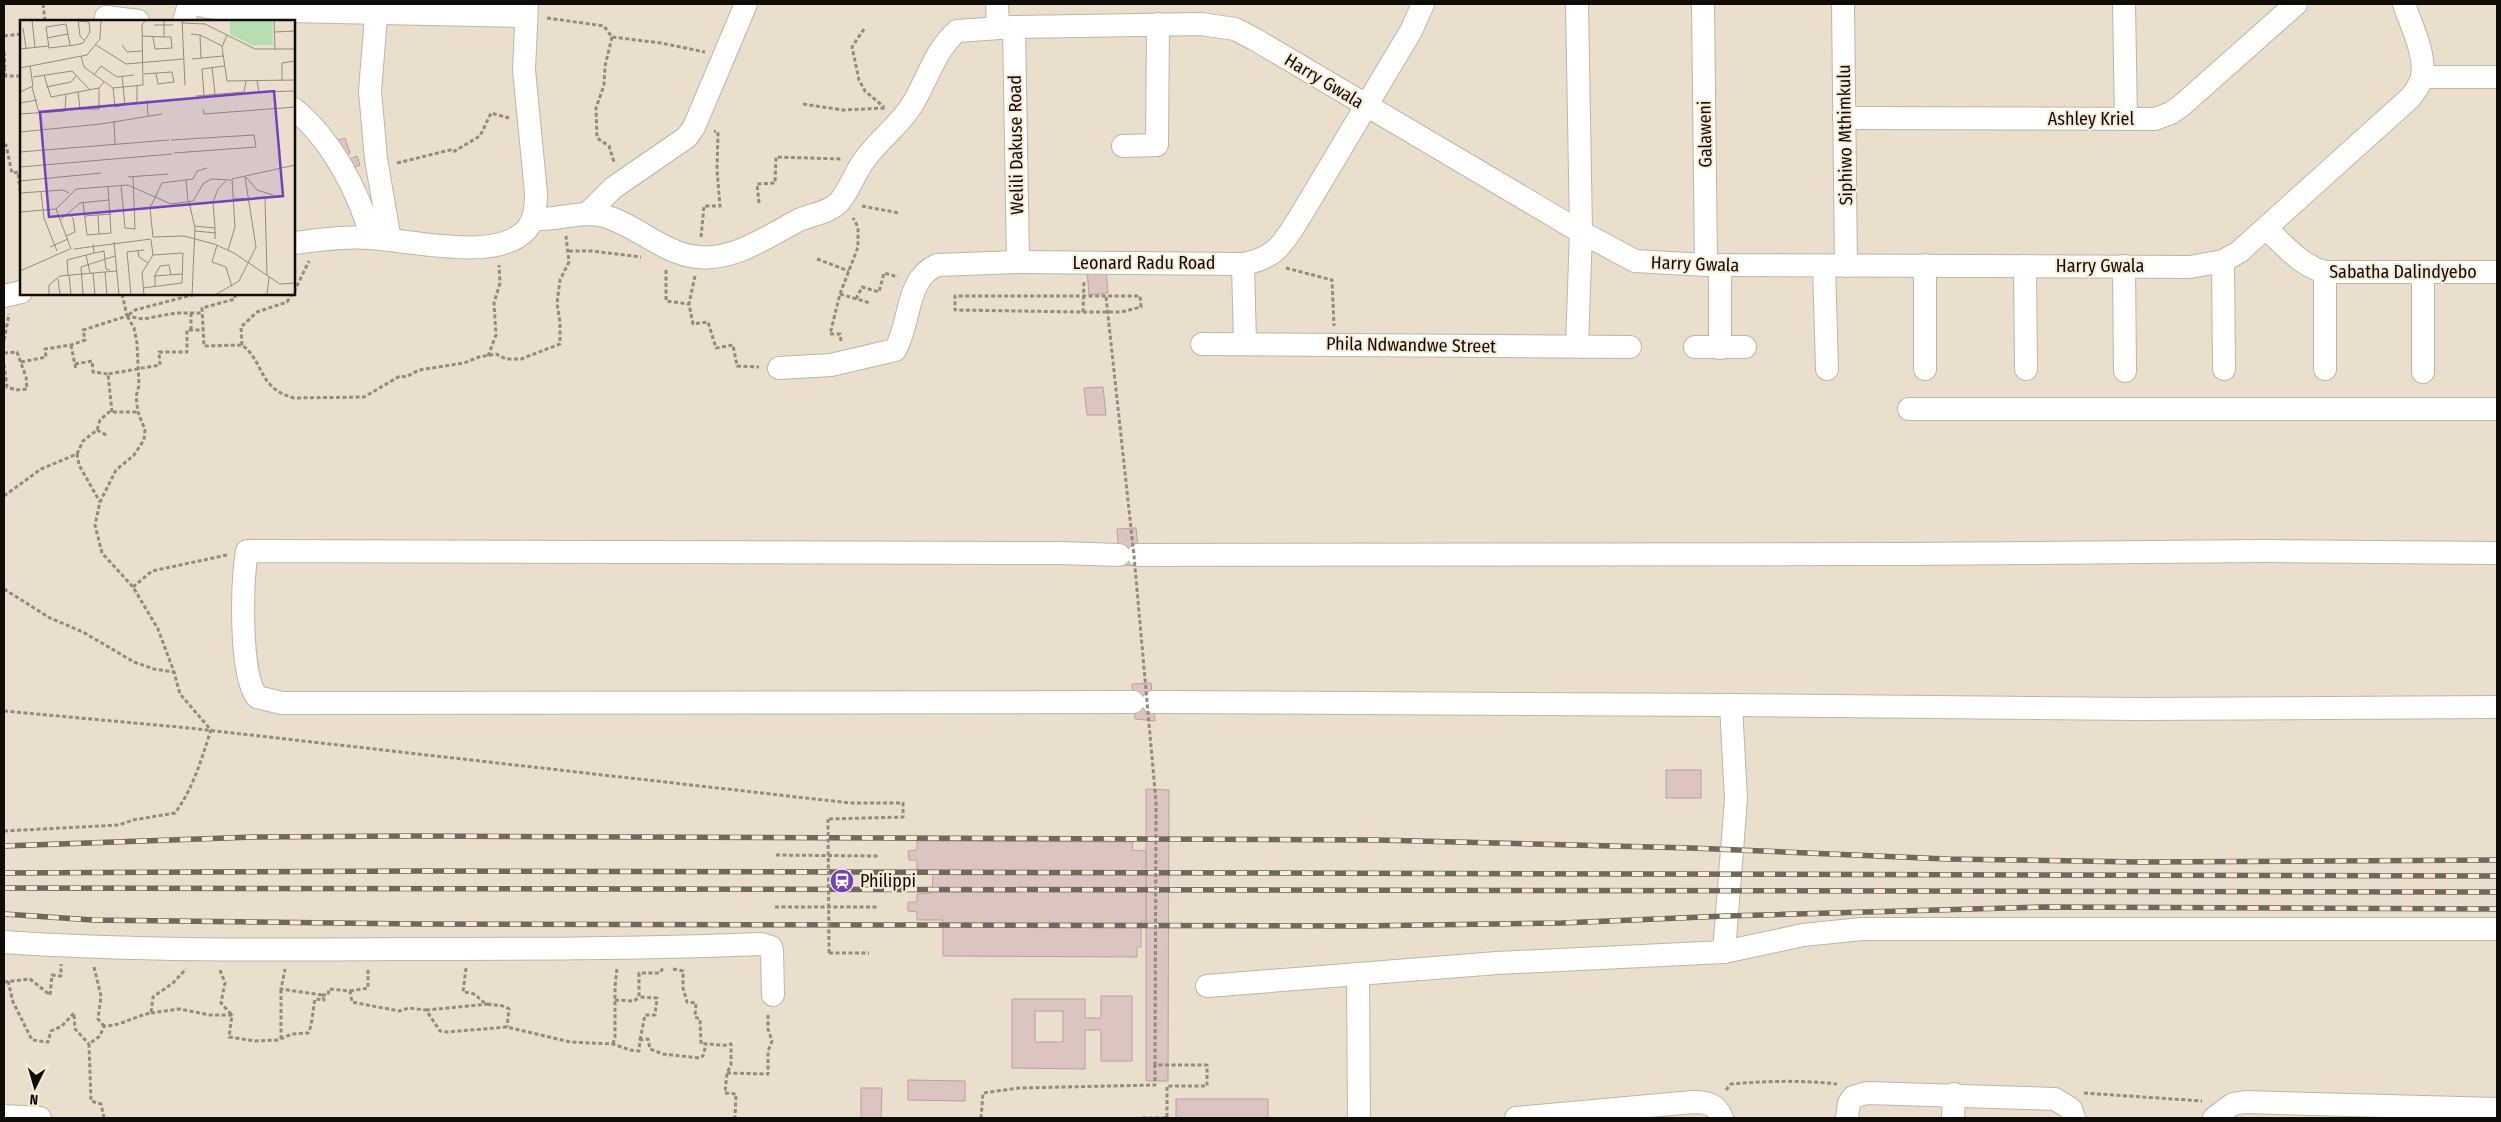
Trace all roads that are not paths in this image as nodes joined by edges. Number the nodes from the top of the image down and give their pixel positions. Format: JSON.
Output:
{"nodes":[{"id":1,"x":189,"y":4,"type":"edge"},
{"id":2,"x":195,"y":4,"type":"edge"},
{"id":3,"x":746,"y":4,"type":"edge"},
{"id":4,"x":997,"y":4,"type":"edge"},
{"id":5,"x":1423,"y":4,"type":"edge"},
{"id":6,"x":1577,"y":4,"type":"edge"},
{"id":7,"x":1703,"y":4,"type":"edge"},
{"id":8,"x":1843,"y":4,"type":"edge"},
{"id":9,"x":2124,"y":4,"type":"edge"},
{"id":10,"x":2404,"y":4,"type":"edge"},
{"id":11,"x":2286,"y":7,"type":"edge"},
{"id":12,"x":377,"y":9,"type":"edge"},
{"id":13,"x":526,"y":10,"type":"edge"},
{"id":14,"x":106,"y":17,"type":"dead end"},
{"id":15,"x":130,"y":20,"type":"edge"},
{"id":16,"x":184,"y":20,"type":"edge"},
{"id":17,"x":1158,"y":24,"type":"junction"},
{"id":18,"x":1006,"y":28,"type":"junction"},
{"id":19,"x":2422,"y":77,"type":"junction"},
{"id":20,"x":2497,"y":77,"type":"edge"},
{"id":21,"x":1365,"y":106,"type":"junction"},
{"id":22,"x":295,"y":110,"type":"edge"},
{"id":23,"x":1844,"y":118,"type":"junction"},
{"id":24,"x":2126,"y":119,"type":"junction"},
{"id":25,"x":1123,"y":146,"type":"dead end"},
{"id":26,"x":587,"y":214,"type":"junction"},
{"id":27,"x":543,"y":219,"type":"junction"},
{"id":28,"x":2266,"y":228,"type":"junction"},
{"id":29,"x":1581,"y":232,"type":"junction"},
{"id":30,"x":381,"y":239,"type":"junction"},
{"id":31,"x":295,"y":243,"type":"edge"},
{"id":32,"x":2223,"y":261,"type":"junction"},
{"id":33,"x":1018,"y":262,"type":"junction"},
{"id":34,"x":1243,"y":264,"type":"junction"},
{"id":35,"x":1713,"y":265,"type":"junction"},
{"id":36,"x":1835,"y":266,"type":"junction"},
{"id":37,"x":1925,"y":266,"type":"junction"},
{"id":38,"x":2025,"y":266,"type":"junction"},
{"id":39,"x":2124,"y":266,"type":"junction"},
{"id":40,"x":2326,"y":272,"type":"junction"},
{"id":41,"x":2423,"y":272,"type":"junction"},
{"id":42,"x":2497,"y":272,"type":"edge"},
{"id":43,"x":20,"y":292,"type":"edge"},
{"id":44,"x":4,"y":296,"type":"edge"},
{"id":45,"x":1244,"y":343,"type":"junction"},
{"id":46,"x":1202,"y":344,"type":"dead end"},
{"id":47,"x":1577,"y":347,"type":"junction"},
{"id":48,"x":1695,"y":347,"type":"dead end"},
{"id":49,"x":1630,"y":348,"type":"dead end"},
{"id":50,"x":1720,"y":348,"type":"junction"},
{"id":51,"x":1745,"y":348,"type":"dead end"},
{"id":52,"x":779,"y":368,"type":"road end"},
{"id":53,"x":1827,"y":369,"type":"dead end"},
{"id":54,"x":1925,"y":369,"type":"dead end"},
{"id":55,"x":2026,"y":369,"type":"dead end"},
{"id":56,"x":2224,"y":369,"type":"dead end"},
{"id":57,"x":2325,"y":369,"type":"dead end"},
{"id":58,"x":2125,"y":371,"type":"dead end"},
{"id":59,"x":2423,"y":372,"type":"dead end"},
{"id":60,"x":1909,"y":409,"type":"dead end"},
{"id":61,"x":2497,"y":409,"type":"edge"},
{"id":62,"x":2497,"y":553,"type":"edge"},
{"id":63,"x":1731,"y":704,"type":"junction"},
{"id":64,"x":2497,"y":707,"type":"edge"},
{"id":65,"x":2497,"y":929,"type":"edge"},
{"id":66,"x":4,"y":942,"type":"edge"},
{"id":67,"x":1724,"y":952,"type":"junction"},
{"id":68,"x":1358,"y":974,"type":"junction"},
{"id":69,"x":1207,"y":986,"type":"dead end"},
{"id":70,"x":773,"y":995,"type":"road end"},
{"id":71,"x":1954,"y":1094,"type":"junction"},
{"id":72,"x":2069,"y":1110,"type":"edge"},
{"id":73,"x":2497,"y":1110,"type":"edge"},
{"id":74,"x":1720,"y":1113,"type":"edge"},
{"id":75,"x":1589,"y":1115,"type":"edge"},
{"id":76,"x":2217,"y":1115,"type":"edge"},
{"id":77,"x":4,"y":1116,"type":"edge"},
{"id":78,"x":40,"y":1118,"type":"edge"},
{"id":79,"x":1359,"y":1118,"type":"edge"},
{"id":80,"x":1516,"y":1118,"type":"edge"},
{"id":81,"x":1846,"y":1118,"type":"edge"},
{"id":82,"x":1953,"y":1118,"type":"edge"}],
"edges":[{"from":1,"to":16,"type":"street"},
{"from":2,"to":12,"type":"street"},
{"from":3,"to":26,"type":"street"},
{"from":4,"to":18,"type":"street","name":"Welili Dakuse Road"},
{"from":5,"to":21,"type":"street","name":"Leonard Radu Road"},
{"from":6,"to":29,"type":"street"},
{"from":7,"to":35,"type":"street","name":"Galaweni"},
{"from":8,"to":23,"type":"street","name":"Siphiwo Mthimkulu"},
{"from":9,"to":24,"type":"street"},
{"from":10,"to":19,"type":"street"},
{"from":11,"to":24,"type":"street","name":"Ashley Kriel"},
{"from":12,"to":13,"type":"street"},
{"from":12,"to":30,"type":"street"},
{"from":13,"to":27,"type":"street"},
{"from":14,"to":15,"type":"street"},
{"from":17,"to":18,"type":"street","name":"Harry Gwala"},
{"from":17,"to":21,"type":"street","name":"Harry Gwala"},
{"from":17,"to":25,"type":"street"},
{"from":18,"to":26,"type":"street","name":"Harry Gwala"},
{"from":18,"to":33,"type":"street","name":"Welili Dakuse Road"},
{"from":19,"to":20,"type":"street"},
{"from":19,"to":28,"type":"street","name":"Harry Gwala"},
{"from":21,"to":29,"type":"street","name":"Harry Gwala"},
{"from":21,"to":34,"type":"street","name":"Leonard Radu Road"},
{"from":22,"to":30,"type":"street"},
{"from":23,"to":24,"type":"street","name":"Ashley Kriel"},
{"from":23,"to":36,"type":"street","name":"Siphiwo Mthimkulu"},
{"from":26,"to":27,"type":"street"},
{"from":27,"to":30,"type":"street"},
{"from":28,"to":32,"type":"street","name":"Harry Gwala"},
{"from":28,"to":40,"type":"street","name":"Sabatha Dalindyebo"},
{"from":29,"to":35,"type":"street","name":"Harry Gwala"},
{"from":29,"to":47,"type":"street"},
{"from":30,"to":31,"type":"street"},
{"from":32,"to":39,"type":"street","name":"Harry Gwala"},
{"from":32,"to":56,"type":"street"},
{"from":33,"to":34,"type":"street","name":"Leonard Radu Road"},
{"from":33,"to":52,"type":"street","name":"Leonard Radu Road"},
{"from":34,"to":45,"type":"street"},
{"from":35,"to":36,"type":"street","name":"Harry Gwala"},
{"from":35,"to":50,"type":"street","name":"Galaweni"},
{"from":36,"to":37,"type":"street","name":"Harry Gwala"},
{"from":36,"to":53,"type":"street","name":"Siphiwo Mthimkulu"},
{"from":37,"to":38,"type":"street","name":"Harry Gwala"},
{"from":37,"to":54,"type":"street"},
{"from":38,"to":39,"type":"street","name":"Harry Gwala"},
{"from":38,"to":55,"type":"street"},
{"from":39,"to":58,"type":"street"},
{"from":40,"to":41,"type":"street","name":"Sabatha Dalindyebo"},
{"from":40,"to":57,"type":"street"},
{"from":41,"to":42,"type":"street","name":"Sabatha Dalindyebo"},
{"from":41,"to":59,"type":"street"},
{"from":43,"to":44,"type":"street"},
{"from":45,"to":46,"type":"street","name":"Phila Ndwandwe Street"},
{"from":45,"to":47,"type":"street","name":"Phila Ndwandwe Street"},
{"from":47,"to":49,"type":"street","name":"Phila Ndwandwe Street"},
{"from":48,"to":50,"type":"street"},
{"from":50,"to":51,"type":"street"},
{"from":60,"to":61,"type":"street"},
{"from":62,"to":63,"type":"street"},
{"from":63,"to":64,"type":"street"},
{"from":63,"to":67,"type":"street"},
{"from":65,"to":67,"type":"street"},
{"from":66,"to":70,"type":"street"},
{"from":67,"to":68,"type":"street"},
{"from":68,"to":69,"type":"street"},
{"from":68,"to":79,"type":"street"},
{"from":71,"to":72,"type":"street"},
{"from":71,"to":81,"type":"street"},
{"from":71,"to":82,"type":"street"},
{"from":73,"to":76,"type":"street"},
{"from":74,"to":75,"type":"street"},
{"from":75,"to":80,"type":"street"},
{"from":77,"to":78,"type":"street"}]}
